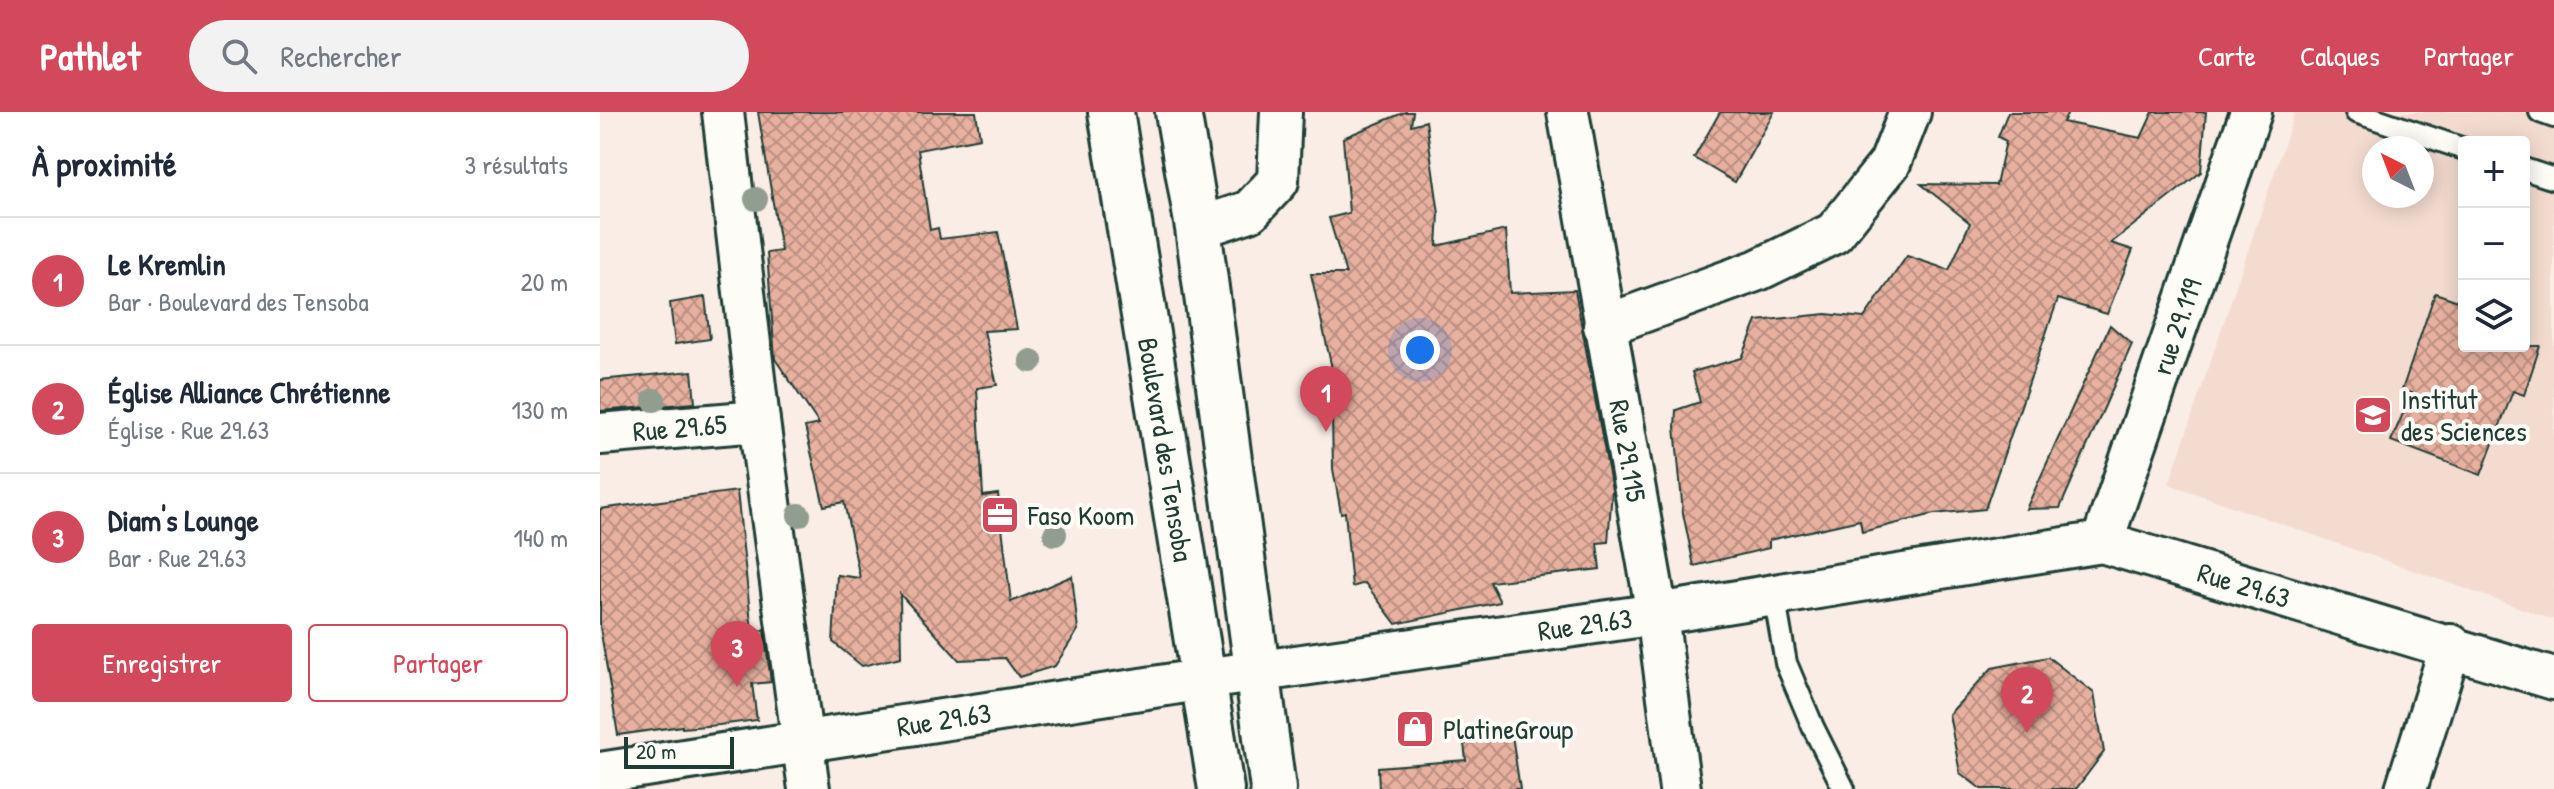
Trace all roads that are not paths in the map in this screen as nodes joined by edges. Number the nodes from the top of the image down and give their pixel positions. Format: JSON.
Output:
{"nodes":[{"id":1,"x":723,"y":112,"type":"edge"},
{"id":2,"x":1111,"y":112,"type":"edge"},
{"id":3,"x":1178,"y":112,"type":"edge"},
{"id":4,"x":1281,"y":112,"type":"edge"},
{"id":5,"x":1568,"y":112,"type":"edge"},
{"id":6,"x":1910,"y":112,"type":"edge"},
{"id":7,"x":2251,"y":112,"type":"edge"},
{"id":8,"x":2356,"y":112,"type":"edge"},
{"id":9,"x":2540,"y":112,"type":"edge"},
{"id":10,"x":2554,"y":117,"type":"edge"},
{"id":11,"x":2458,"y":147,"type":"edge"},
{"id":12,"x":2530,"y":171,"type":"edge"},
{"id":13,"x":2554,"y":179,"type":"edge"},
{"id":14,"x":1198,"y":228,"type":"junction"},
{"id":15,"x":1604,"y":326,"type":"junction"},
{"id":16,"x":759,"y":421,"type":"junction"},
{"id":17,"x":600,"y":434,"type":"edge"},
{"id":18,"x":2102,"y":542,"type":"junction"},
{"id":19,"x":1774,"y":595,"type":"junction"},
{"id":20,"x":1657,"y":614,"type":"junction"},
{"id":21,"x":2451,"y":645,"type":"junction"},
{"id":22,"x":1257,"y":673,"type":"junction"},
{"id":23,"x":1205,"y":679,"type":"junction"},
{"id":24,"x":2554,"y":679,"type":"edge"},
{"id":25,"x":802,"y":741,"type":"junction"},
{"id":26,"x":600,"y":773,"type":"edge"},
{"id":27,"x":809,"y":789,"type":"edge"},
{"id":28,"x":1221,"y":789,"type":"edge"},
{"id":29,"x":1273,"y":789,"type":"edge"},
{"id":30,"x":1680,"y":789,"type":"edge"},
{"id":31,"x":1844,"y":789,"type":"edge"},
{"id":32,"x":2406,"y":789,"type":"edge"}],
"edges":[{"from":1,"to":16,"type":"street"},
{"from":2,"to":23,"type":"main road","name":"Boulevard des Tensoba"},
{"from":3,"to":14,"type":"main road","name":"Boulevard des Tensoba"},
{"from":4,"to":14,"type":"street"},
{"from":5,"to":15,"type":"street","name":"Rue 29.115"},
{"from":6,"to":15,"type":"street"},
{"from":7,"to":18,"type":"street","name":"rue 29.119"},
{"from":8,"to":11,"type":"lane"},
{"from":9,"to":10,"type":"lane"},
{"from":12,"to":13,"type":"lane"},
{"from":14,"to":22,"type":"main road","name":"Boulevard des Tensoba"},
{"from":15,"to":20,"type":"street","name":"Rue 29.115"},
{"from":16,"to":17,"type":"street","name":"Rue 29.65"},
{"from":16,"to":25,"type":"street"},
{"from":18,"to":19,"type":"street","name":"Rue 29.63"},
{"from":18,"to":21,"type":"street","name":"Rue 29.63"},
{"from":19,"to":20,"type":"street","name":"Rue 29.63"},
{"from":19,"to":31,"type":"lane"},
{"from":20,"to":22,"type":"street","name":"Rue 29.63"},
{"from":20,"to":30,"type":"street","name":"Rue 29.115"},
{"from":21,"to":24,"type":"street","name":"Rue 29.63"},
{"from":21,"to":32,"type":"street"},
{"from":22,"to":23,"type":"street","name":"Rue 29.63"},
{"from":22,"to":29,"type":"main road","name":"Boulevard des Tensoba"},
{"from":23,"to":25,"type":"street","name":"Rue 29.63"},
{"from":23,"to":28,"type":"main road","name":"Boulevard des Tensoba"},
{"from":25,"to":26,"type":"street","name":"Rue 29.63"},
{"from":25,"to":27,"type":"street"}]}
